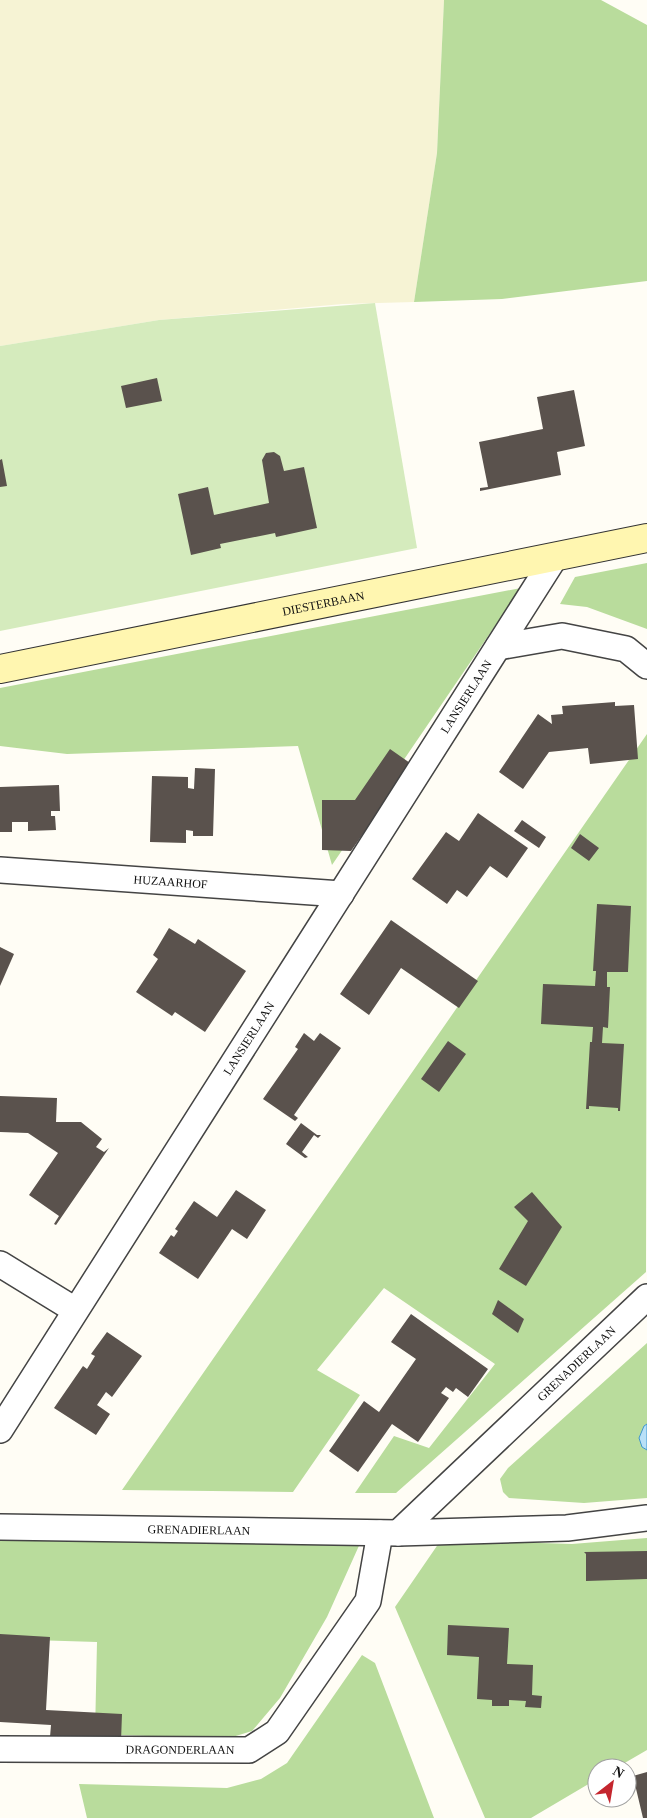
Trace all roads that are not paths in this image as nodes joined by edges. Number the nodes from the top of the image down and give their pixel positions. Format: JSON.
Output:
{"nodes":[{"id":1,"x":647,"y":538,"type":"edge"},
{"id":2,"x":555,"y":557,"type":"junction"},
{"id":3,"x":498,"y":647,"type":"junction"},
{"id":4,"x":647,"y":666,"type":"edge"},
{"id":5,"x":0,"y":669,"type":"edge"},
{"id":6,"x":0,"y":870,"type":"edge"},
{"id":7,"x":341,"y":894,"type":"junction"},
{"id":8,"x":0,"y":1264,"type":"edge"},
{"id":9,"x":647,"y":1298,"type":"edge"},
{"id":10,"x":75,"y":1310,"type":"junction"},
{"id":11,"x":0,"y":1430,"type":"edge"},
{"id":12,"x":647,"y":1518,"type":"edge"},
{"id":13,"x":0,"y":1528,"type":"edge"},
{"id":14,"x":389,"y":1533,"type":"junction"},
{"id":15,"x":0,"y":1750,"type":"edge"}],
"edges":[{"from":1,"to":2,"type":"street","name":"DIESTERBAAN"},
{"from":2,"to":3,"type":"street","name":"LANSIERLAAN"},
{"from":2,"to":5,"type":"street","name":"DIESTERBAAN"},
{"from":3,"to":4,"type":"street","name":"LANSIERLAAN"},
{"from":3,"to":7,"type":"street","name":"LANSIERLAAN"},
{"from":6,"to":7,"type":"street","name":"HUZAARHOF"},
{"from":7,"to":10,"type":"street","name":"LANSIERLAAN"},
{"from":8,"to":10,"type":"street"},
{"from":9,"to":14,"type":"street","name":"GRENADIERLAAN"},
{"from":10,"to":11,"type":"street","name":"LANSIERLAAN"},
{"from":12,"to":14,"type":"street","name":"GRENADIERLAAN"},
{"from":13,"to":14,"type":"street","name":"GRENADIERLAAN"},
{"from":14,"to":15,"type":"street","name":"DRAGONDERLAAN"}]}
